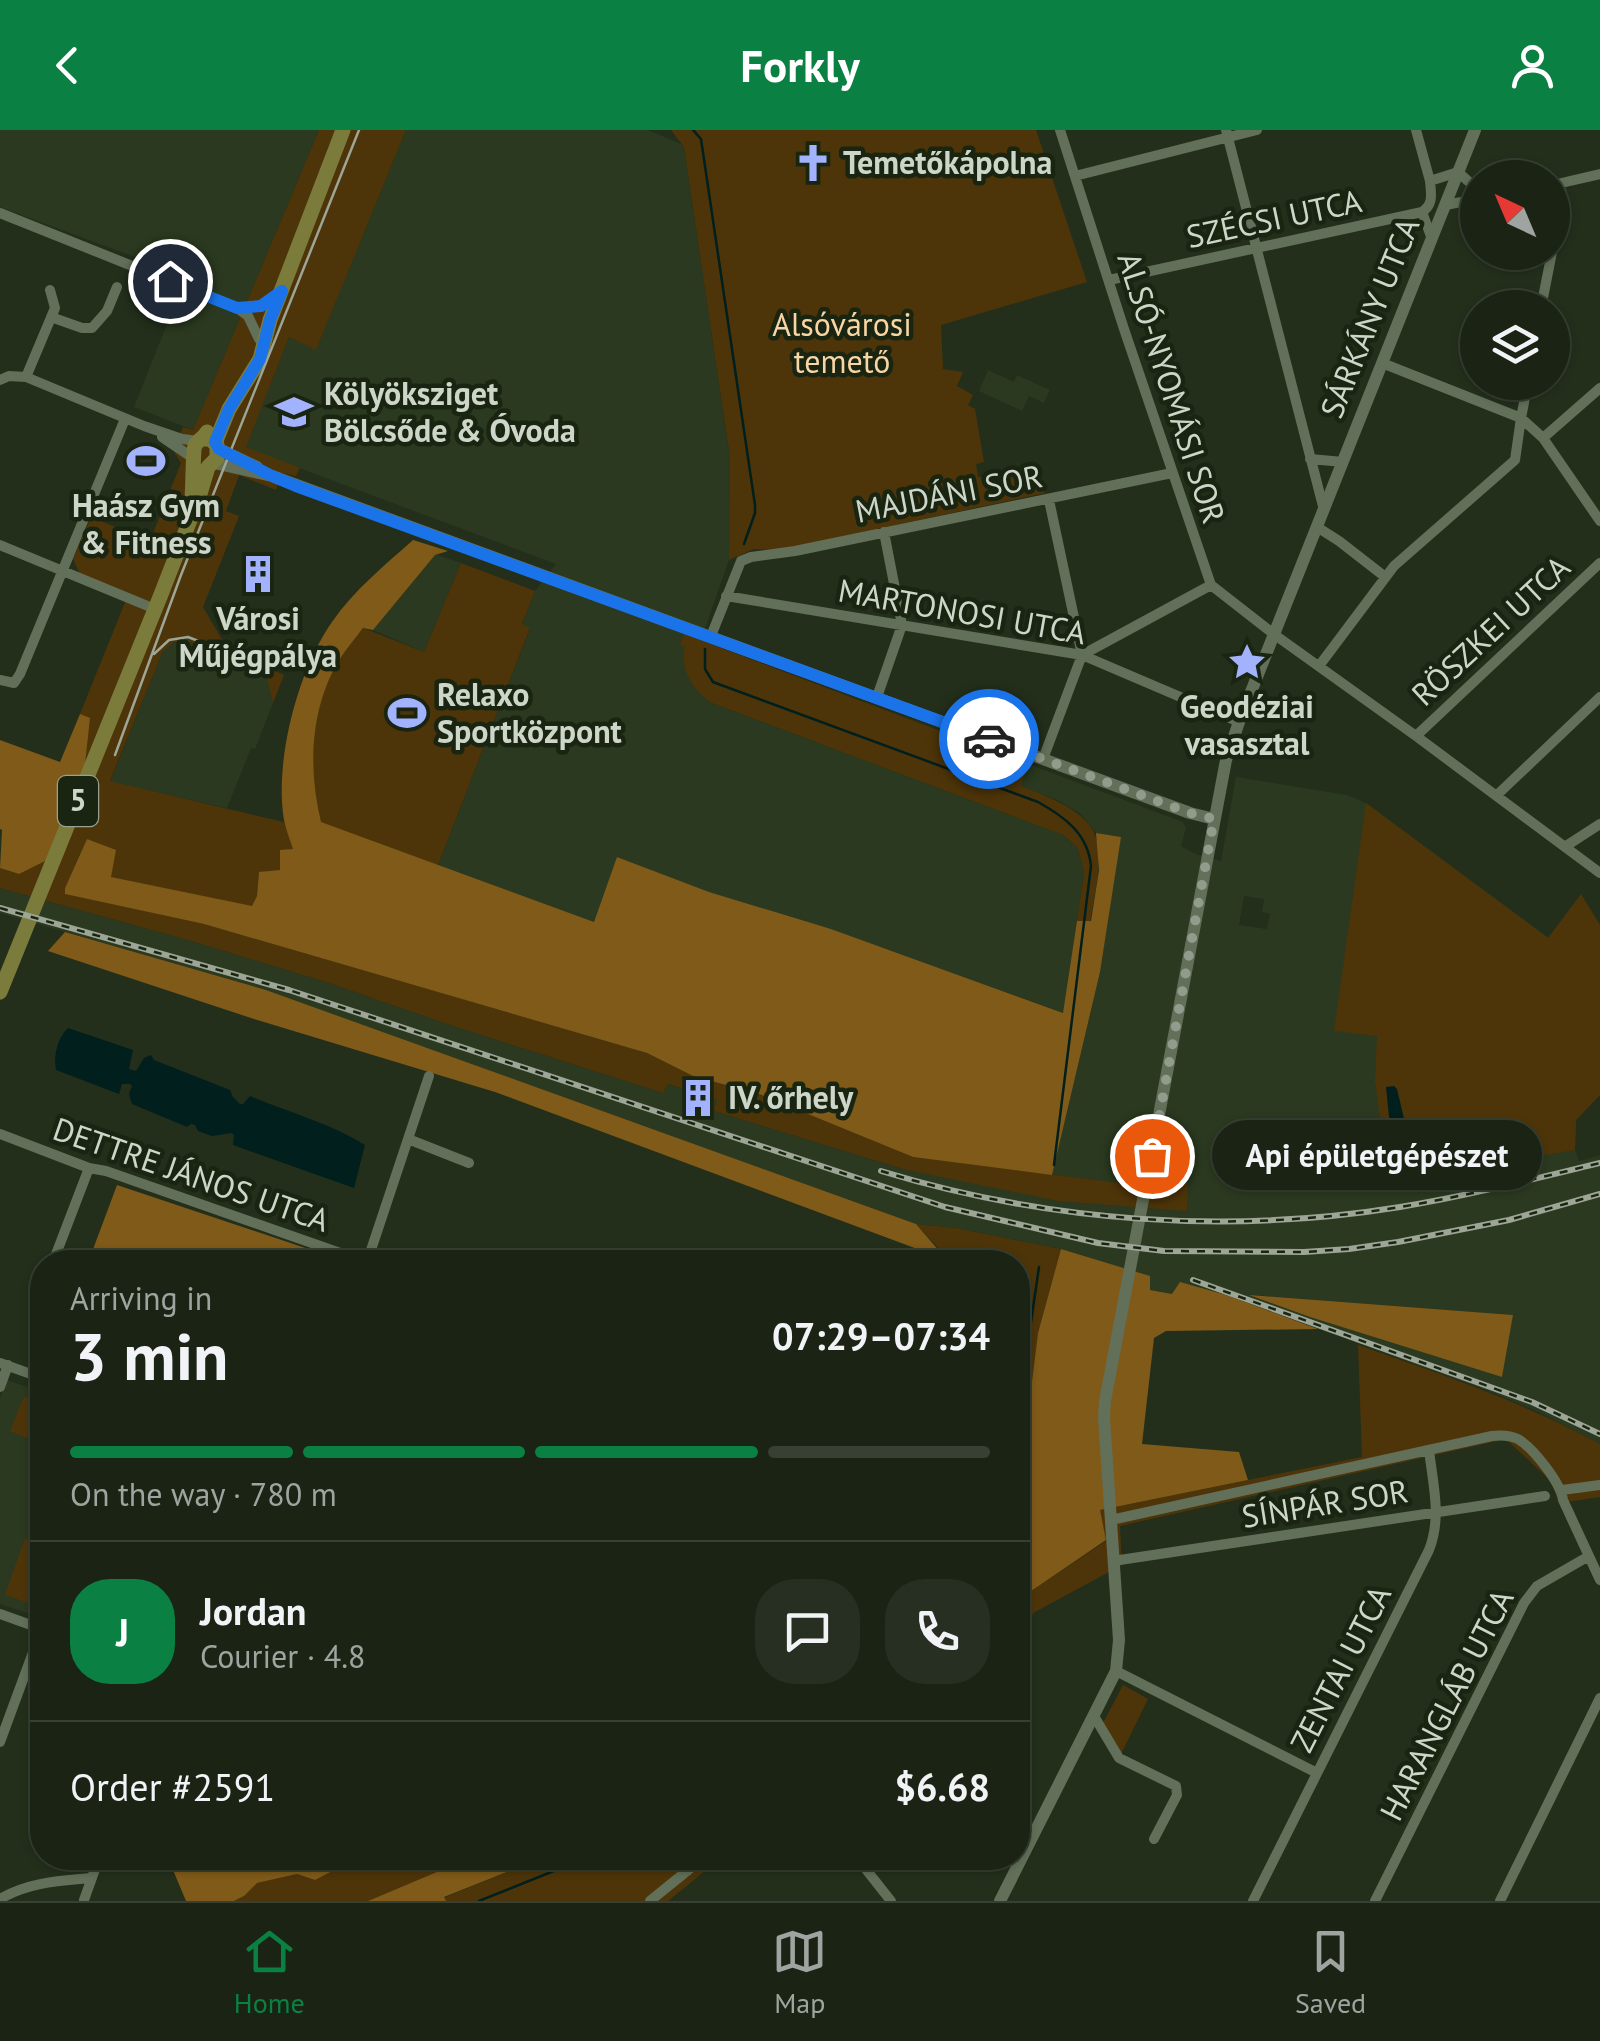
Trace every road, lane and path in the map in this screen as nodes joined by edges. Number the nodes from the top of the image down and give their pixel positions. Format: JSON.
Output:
{"nodes":[{"id":1,"x":344,"y":130,"type":"edge"},
{"id":2,"x":1060,"y":130,"type":"edge"},
{"id":3,"x":1257,"y":130,"type":"edge"},
{"id":4,"x":1416,"y":130,"type":"edge"},
{"id":5,"x":1475,"y":130,"type":"edge"},
{"id":6,"x":1227,"y":134,"type":"edge"},
{"id":7,"x":1458,"y":172,"type":"junction"},
{"id":8,"x":1600,"y":174,"type":"edge"},
{"id":9,"x":1075,"y":176,"type":"junction"},
{"id":10,"x":1430,"y":181,"type":"junction"},
{"id":11,"x":1570,"y":181,"type":"edge"},
{"id":12,"x":1460,"y":203,"type":"edge"},
{"id":13,"x":1445,"y":206,"type":"junction"},
{"id":14,"x":1422,"y":212,"type":"junction"},
{"id":15,"x":0,"y":213,"type":"edge"},
{"id":16,"x":1432,"y":238,"type":"junction"},
{"id":17,"x":1256,"y":248,"type":"junction"},
{"id":18,"x":1109,"y":280,"type":"junction"},
{"id":19,"x":117,"y":287,"type":"dead end"},
{"id":20,"x":50,"y":290,"type":"dead end"},
{"id":21,"x":282,"y":291,"type":"junction"},
{"id":22,"x":237,"y":308,"type":"junction"},
{"id":23,"x":51,"y":317,"type":"junction"},
{"id":24,"x":270,"y":320,"type":"junction"},
{"id":25,"x":260,"y":339,"type":"junction"},
{"id":26,"x":1382,"y":363,"type":"junction"},
{"id":27,"x":26,"y":377,"type":"junction"},
{"id":28,"x":0,"y":380,"type":"edge"},
{"id":29,"x":1600,"y":388,"type":"edge"},
{"id":30,"x":1524,"y":400,"type":"edge"},
{"id":31,"x":125,"y":418,"type":"junction"},
{"id":32,"x":1521,"y":418,"type":"junction"},
{"id":33,"x":144,"y":426,"type":"junction"},
{"id":34,"x":1543,"y":438,"type":"junction"},
{"id":35,"x":206,"y":453,"type":"junction"},
{"id":36,"x":1310,"y":459,"type":"junction"},
{"id":37,"x":1343,"y":462,"type":"junction"},
{"id":38,"x":1172,"y":473,"type":"junction"},
{"id":39,"x":1049,"y":500,"type":"junction"},
{"id":40,"x":1324,"y":510,"type":"junction"},
{"id":41,"x":1600,"y":521,"type":"edge"},
{"id":42,"x":1317,"y":528,"type":"junction"},
{"id":43,"x":884,"y":532,"type":"junction"},
{"id":44,"x":0,"y":545,"type":"edge"},
{"id":45,"x":1600,"y":562,"type":"edge"},
{"id":46,"x":62,"y":570,"type":"junction"},
{"id":47,"x":1384,"y":576,"type":"junction"},
{"id":48,"x":1211,"y":584,"type":"junction"},
{"id":49,"x":726,"y":596,"type":"junction"},
{"id":50,"x":155,"y":609,"type":"junction"},
{"id":51,"x":902,"y":625,"type":"junction"},
{"id":52,"x":1274,"y":635,"type":"junction"},
{"id":53,"x":711,"y":636,"type":"junction"},
{"id":54,"x":1082,"y":656,"type":"junction"},
{"id":55,"x":1319,"y":666,"type":"junction"},
{"id":56,"x":0,"y":680,"type":"edge"},
{"id":57,"x":877,"y":697,"type":"junction"},
{"id":58,"x":1600,"y":698,"type":"edge"},
{"id":59,"x":1239,"y":722,"type":"junction"},
{"id":60,"x":1416,"y":736,"type":"junction"},
{"id":61,"x":1043,"y":759,"type":"junction"},
{"id":62,"x":1497,"y":795,"type":"junction"},
{"id":63,"x":1214,"y":819,"type":"junction"},
{"id":64,"x":1600,"y":824,"type":"edge"},
{"id":65,"x":1566,"y":846,"type":"junction"},
{"id":66,"x":1600,"y":873,"type":"edge"},
{"id":67,"x":0,"y":992,"type":"edge"},
{"id":68,"x":429,"y":1076,"type":"dead end"},
{"id":69,"x":0,"y":1134,"type":"edge"},
{"id":70,"x":408,"y":1138,"type":"junction"},
{"id":71,"x":470,"y":1162,"type":"dead end"},
{"id":72,"x":88,"y":1168,"type":"junction"},
{"id":73,"x":57,"y":1250,"type":"edge"},
{"id":74,"x":332,"y":1250,"type":"edge"},
{"id":75,"x":370,"y":1250,"type":"edge"},
{"id":76,"x":4,"y":1364,"type":"edge"},
{"id":77,"x":30,"y":1374,"type":"edge"},
{"id":78,"x":0,"y":1386,"type":"edge"},
{"id":79,"x":1429,"y":1450,"type":"junction"},
{"id":80,"x":1600,"y":1485,"type":"edge"},
{"id":81,"x":1562,"y":1490,"type":"junction"},
{"id":82,"x":1545,"y":1496,"type":"dead end"},
{"id":83,"x":1437,"y":1512,"type":"junction"},
{"id":84,"x":1110,"y":1520,"type":"junction"},
{"id":85,"x":1589,"y":1556,"type":"junction"},
{"id":86,"x":1113,"y":1561,"type":"junction"},
{"id":87,"x":1600,"y":1580,"type":"edge"},
{"id":88,"x":0,"y":1614,"type":"edge"},
{"id":89,"x":30,"y":1625,"type":"edge"},
{"id":90,"x":30,"y":1661,"type":"edge"},
{"id":91,"x":1116,"y":1670,"type":"junction"},
{"id":92,"x":1600,"y":1698,"type":"edge"},
{"id":93,"x":1094,"y":1716,"type":"junction"},
{"id":94,"x":0,"y":1742,"type":"edge"},
{"id":95,"x":1317,"y":1773,"type":"junction"},
{"id":96,"x":1154,"y":1839,"type":"dead end"},
{"id":97,"x":1030,"y":1842,"type":"edge"},
{"id":98,"x":95,"y":1870,"type":"edge"},
{"id":99,"x":687,"y":1870,"type":"edge"},
{"id":100,"x":866,"y":1870,"type":"edge"},
{"id":101,"x":1016,"y":1870,"type":"edge"},
{"id":102,"x":92,"y":1878,"type":"junction"},
{"id":103,"x":0,"y":1899,"type":"edge"},
{"id":104,"x":84,"y":1900,"type":"edge"},
{"id":105,"x":650,"y":1901,"type":"edge"},
{"id":106,"x":891,"y":1901,"type":"edge"},
{"id":107,"x":1000,"y":1901,"type":"edge"},
{"id":108,"x":1253,"y":1901,"type":"edge"},
{"id":109,"x":1374,"y":1901,"type":"edge"},
{"id":110,"x":1500,"y":1901,"type":"edge"}],
"edges":[{"from":1,"to":21,"type":"main road","number":"5"},
{"from":2,"to":9,"type":"street","name":"ALSÓ-NYOMÁSI SOR"},
{"from":3,"to":6,"type":"street"},
{"from":4,"to":10,"type":"street"},
{"from":5,"to":7,"type":"street","name":"SÁRKÁNY UTCA"},
{"from":6,"to":9,"type":"street"},
{"from":6,"to":17,"type":"street"},
{"from":7,"to":10,"type":"street"},
{"from":7,"to":13,"type":"street","name":"SÁRKÁNY UTCA"},
{"from":8,"to":11,"type":"street"},
{"from":9,"to":18,"type":"street","name":"ALSÓ-NYOMÁSI SOR"},
{"from":10,"to":14,"type":"street"},
{"from":12,"to":13,"type":"street"},
{"from":13,"to":16,"type":"street","name":"SÁRKÁNY UTCA"},
{"from":14,"to":16,"type":"street"},
{"from":14,"to":17,"type":"street","name":"SZÉCSI UTCA"},
{"from":15,"to":22,"type":"street"},
{"from":16,"to":26,"type":"street","name":"SÁRKÁNY UTCA"},
{"from":17,"to":18,"type":"street","name":"SZÉCSI UTCA"},
{"from":17,"to":36,"type":"street"},
{"from":18,"to":38,"type":"street","name":"ALSÓ-NYOMÁSI SOR"},
{"from":19,"to":23,"type":"street"},
{"from":20,"to":23,"type":"street"},
{"from":21,"to":22,"type":"street"},
{"from":21,"to":24,"type":"main road","number":"5"},
{"from":22,"to":25,"type":"street"},
{"from":23,"to":27,"type":"street"},
{"from":24,"to":25,"type":"main road","number":"5"},
{"from":24,"to":35,"type":"main road","number":"5"},
{"from":25,"to":35,"type":"main road","number":"5"},
{"from":26,"to":32,"type":"street"},
{"from":26,"to":37,"type":"street","name":"SÁRKÁNY UTCA"},
{"from":27,"to":28,"type":"street"},
{"from":27,"to":31,"type":"street"},
{"from":29,"to":34,"type":"street"},
{"from":30,"to":32,"type":"street"},
{"from":31,"to":33,"type":"street"},
{"from":31,"to":46,"type":"street"},
{"from":32,"to":34,"type":"street"},
{"from":32,"to":47,"type":"street"},
{"from":33,"to":35,"type":"street"},
{"from":33,"to":35,"type":"street"},
{"from":34,"to":41,"type":"street"},
{"from":35,"to":50,"type":"main road","number":"5"},
{"from":35,"to":53,"type":"street"},
{"from":36,"to":37,"type":"street"},
{"from":36,"to":40,"type":"street"},
{"from":37,"to":40,"type":"street","name":"SÁRKÁNY UTCA"},
{"from":38,"to":39,"type":"street","name":"MAJDÁNI SOR"},
{"from":38,"to":48,"type":"street","name":"ALSÓ-NYOMÁSI SOR"},
{"from":39,"to":43,"type":"street","name":"MAJDÁNI SOR"},
{"from":39,"to":54,"type":"street"},
{"from":40,"to":42,"type":"street","name":"SÁRKÁNY UTCA"},
{"from":42,"to":47,"type":"street"},
{"from":42,"to":52,"type":"street","name":"SÁRKÁNY UTCA"},
{"from":43,"to":49,"type":"street","name":"MAJDÁNI SOR"},
{"from":43,"to":51,"type":"street"},
{"from":44,"to":46,"type":"street"},
{"from":45,"to":60,"type":"street","name":"RÖSZKEI UTCA"},
{"from":46,"to":50,"type":"street"},
{"from":46,"to":56,"type":"street"},
{"from":47,"to":55,"type":"street"},
{"from":48,"to":52,"type":"street"},
{"from":48,"to":54,"type":"street"},
{"from":49,"to":51,"type":"street","name":"MARTONOSI UTCA"},
{"from":49,"to":53,"type":"street"},
{"from":50,"to":67,"type":"main road","number":"5"},
{"from":51,"to":54,"type":"street","name":"MARTONOSI UTCA"},
{"from":51,"to":57,"type":"street"},
{"from":52,"to":55,"type":"street"},
{"from":52,"to":59,"type":"street","name":"SÁRKÁNY UTCA"},
{"from":53,"to":57,"type":"street"},
{"from":54,"to":59,"type":"street","name":"MARTONOSI UTCA"},
{"from":54,"to":61,"type":"street"},
{"from":55,"to":60,"type":"street"},
{"from":57,"to":61,"type":"street"},
{"from":58,"to":62,"type":"street"},
{"from":59,"to":63,"type":"street","name":"SÁRKÁNY UTCA"},
{"from":60,"to":62,"type":"street"},
{"from":61,"to":63,"type":"street"},
{"from":62,"to":65,"type":"street"},
{"from":63,"to":84,"type":"street","name":"SÁRKÁNY UTCA"},
{"from":64,"to":65,"type":"street"},
{"from":65,"to":66,"type":"street"},
{"from":68,"to":70,"type":"street"},
{"from":69,"to":72,"type":"street","name":"DETTRE JÁNOS UTCA"},
{"from":70,"to":71,"type":"street"},
{"from":70,"to":75,"type":"street"},
{"from":72,"to":73,"type":"street"},
{"from":72,"to":74,"type":"street","name":"DETTRE JÁNOS UTCA"},
{"from":76,"to":77,"type":"street"},
{"from":76,"to":78,"type":"street"},
{"from":79,"to":81,"type":"street"},
{"from":79,"to":83,"type":"street","name":"ZENTAI UTCA"},
{"from":79,"to":84,"type":"street"},
{"from":80,"to":81,"type":"street"},
{"from":81,"to":85,"type":"street"},
{"from":82,"to":83,"type":"street","name":"SÍNPÁR SOR"},
{"from":83,"to":86,"type":"street","name":"SÍNPÁR SOR"},
{"from":83,"to":95,"type":"street","name":"ZENTAI UTCA"},
{"from":84,"to":86,"type":"street","name":"SÁRKÁNY UTCA"},
{"from":85,"to":87,"type":"street"},
{"from":85,"to":109,"type":"street","name":"HARANGLÁB UTCA"},
{"from":86,"to":91,"type":"street","name":"SÁRKÁNY UTCA"},
{"from":88,"to":89,"type":"street"},
{"from":90,"to":94,"type":"street"},
{"from":91,"to":93,"type":"street"},
{"from":91,"to":95,"type":"street"},
{"from":92,"to":110,"type":"street"},
{"from":93,"to":96,"type":"street"},
{"from":93,"to":97,"type":"street"},
{"from":95,"to":108,"type":"street","name":"ZENTAI UTCA"},
{"from":98,"to":102,"type":"street"},
{"from":99,"to":105,"type":"street"},
{"from":100,"to":106,"type":"street"},
{"from":101,"to":107,"type":"street"},
{"from":102,"to":103,"type":"street"},
{"from":102,"to":104,"type":"street"}]}
